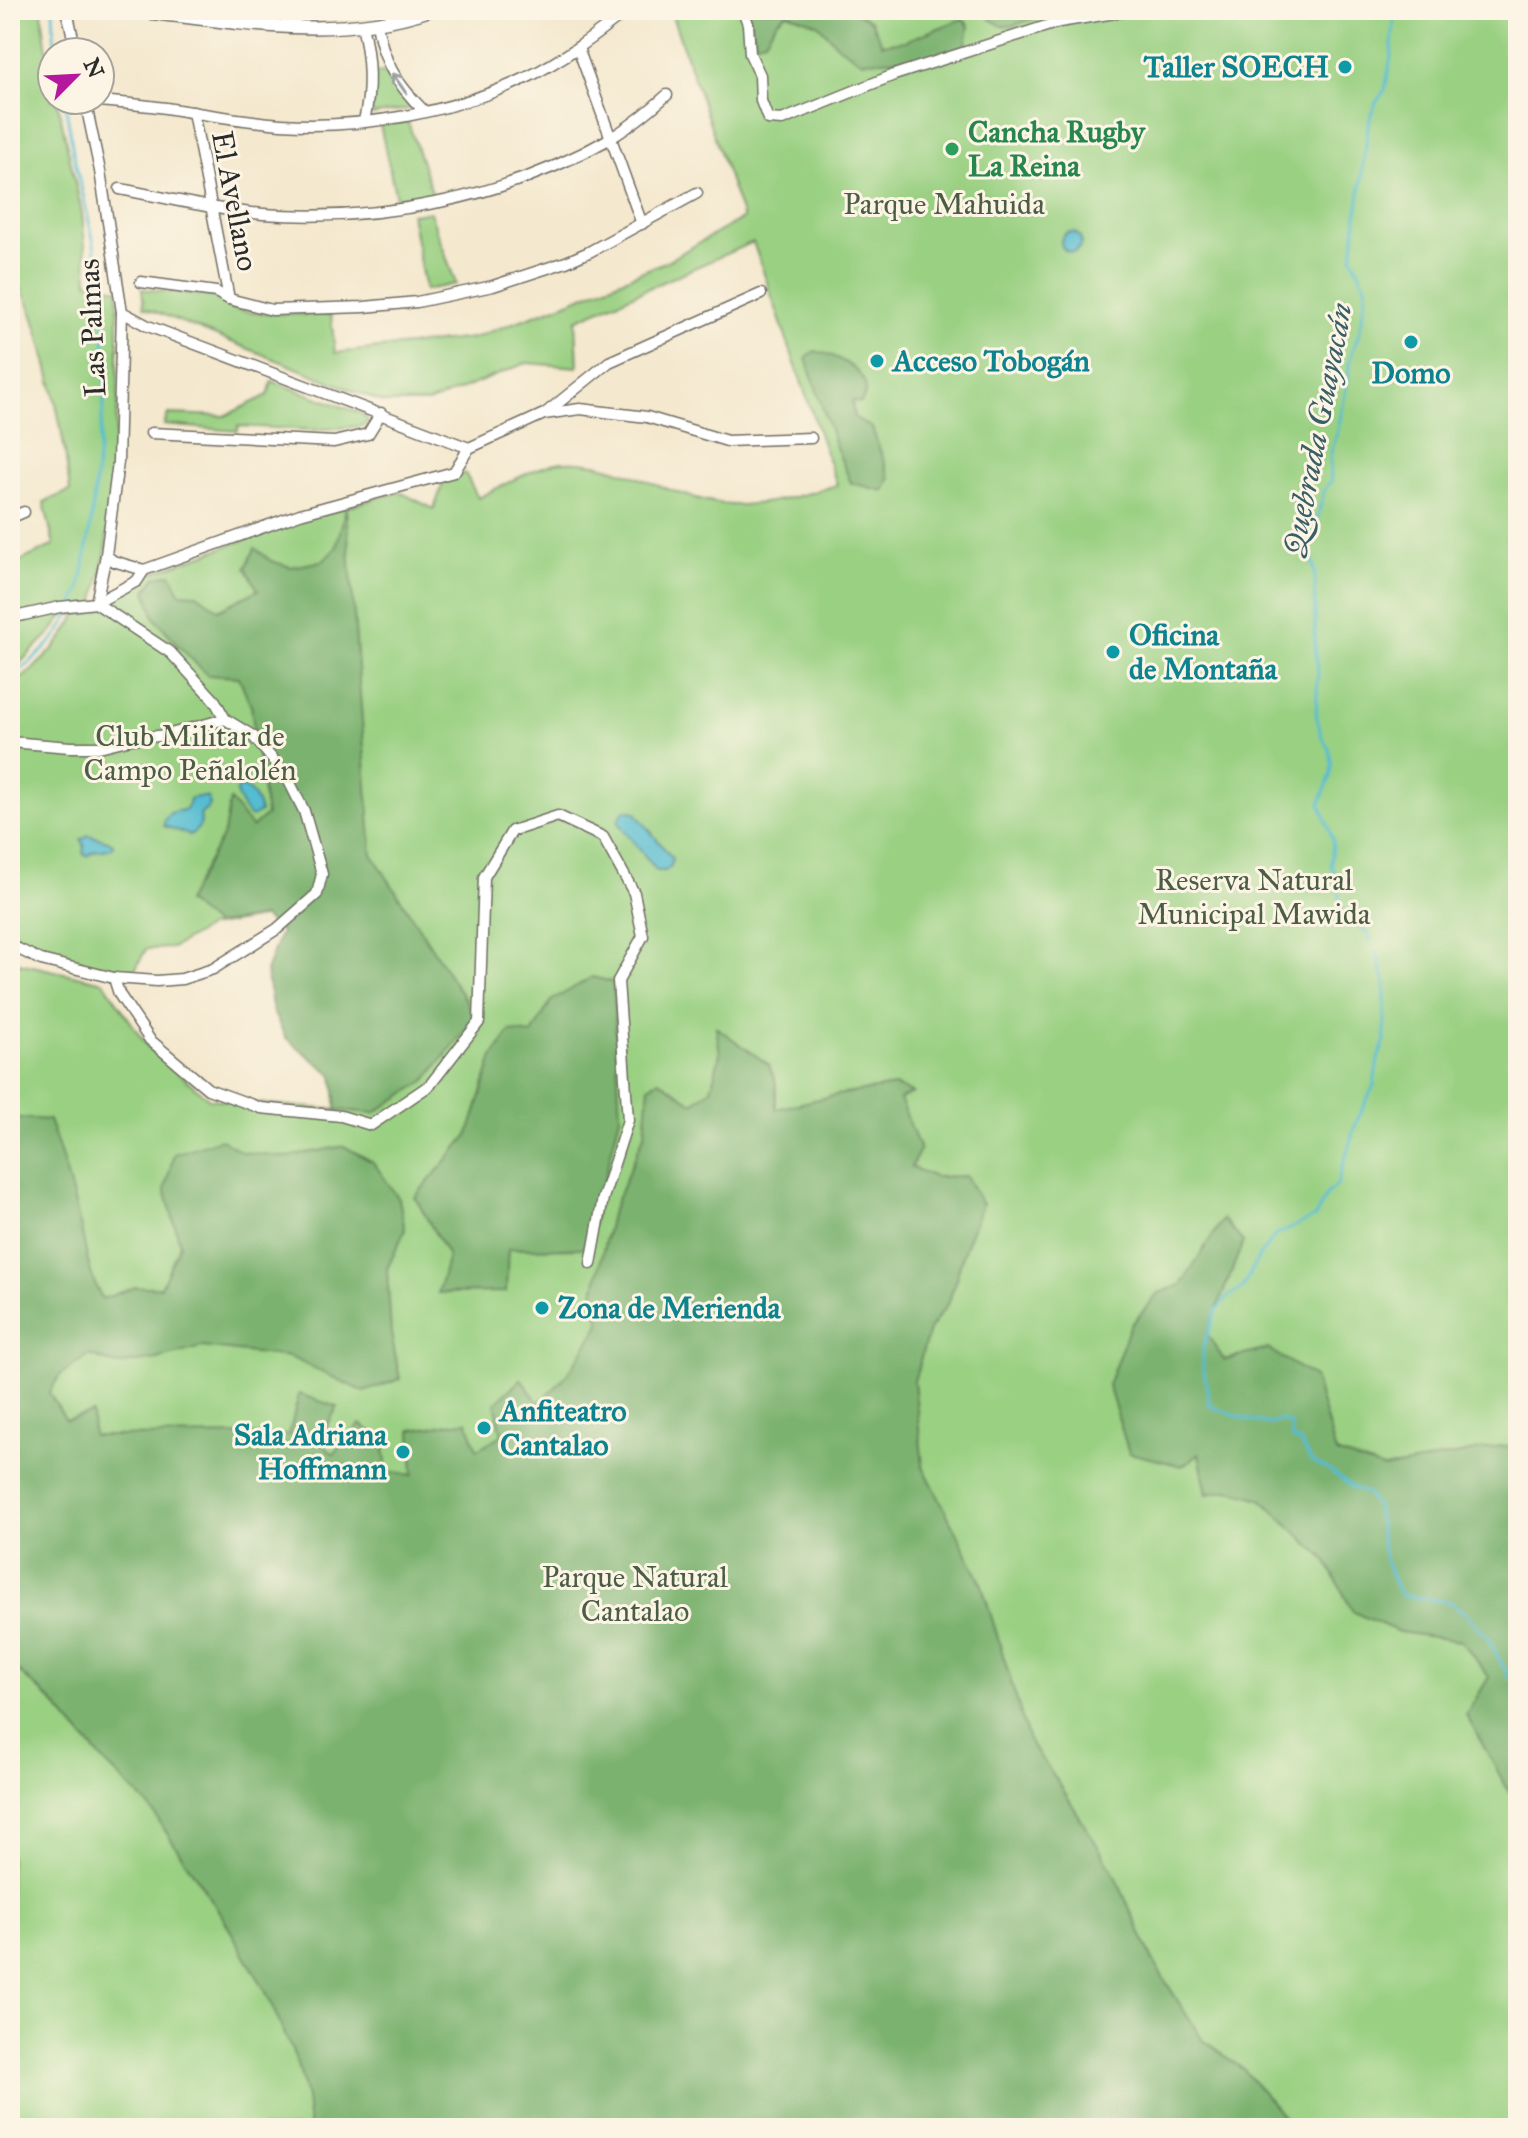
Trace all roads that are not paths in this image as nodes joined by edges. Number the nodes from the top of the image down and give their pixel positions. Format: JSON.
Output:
{"nodes":[{"id":1,"x":67,"y":10,"type":"edge"},
{"id":2,"x":128,"y":10,"type":"edge"},
{"id":3,"x":430,"y":10,"type":"edge"},
{"id":4,"x":628,"y":10,"type":"edge"},
{"id":5,"x":743,"y":10,"type":"edge"},
{"id":6,"x":1133,"y":10,"type":"edge"},
{"id":7,"x":377,"y":23,"type":"junction"},
{"id":8,"x":362,"y":25,"type":"junction"},
{"id":9,"x":73,"y":36,"type":"edge"},
{"id":10,"x":578,"y":48,"type":"junction"},
{"id":11,"x":667,"y":95,"type":"dead end"},
{"id":12,"x":116,"y":103,"type":"edge"},
{"id":13,"x":424,"y":111,"type":"junction"},
{"id":14,"x":193,"y":112,"type":"junction"},
{"id":15,"x":88,"y":116,"type":"edge"},
{"id":16,"x":364,"y":121,"type":"junction"},
{"id":17,"x":612,"y":138,"type":"junction"},
{"id":18,"x":120,"y":189,"type":"dead end"},
{"id":19,"x":697,"y":193,"type":"dead end"},
{"id":20,"x":211,"y":206,"type":"junction"},
{"id":21,"x":642,"y":224,"type":"junction"},
{"id":22,"x":141,"y":282,"type":"dead end"},
{"id":23,"x":761,"y":294,"type":"dead end"},
{"id":24,"x":229,"y":299,"type":"junction"},
{"id":25,"x":122,"y":312,"type":"junction"},
{"id":26,"x":381,"y":413,"type":"junction"},
{"id":27,"x":544,"y":414,"type":"junction"},
{"id":28,"x":151,"y":433,"type":"dead end"},
{"id":29,"x":811,"y":438,"type":"dead end"},
{"id":30,"x":469,"y":448,"type":"junction"},
{"id":31,"x":24,"y":512,"type":"dead end"},
{"id":32,"x":10,"y":518,"type":"edge"},
{"id":33,"x":106,"y":555,"type":"junction"},
{"id":34,"x":144,"y":570,"type":"junction"},
{"id":35,"x":96,"y":603,"type":"junction"},
{"id":36,"x":10,"y":618,"type":"edge"},
{"id":37,"x":225,"y":719,"type":"junction"},
{"id":38,"x":10,"y":742,"type":"edge"},
{"id":39,"x":10,"y":945,"type":"edge"},
{"id":40,"x":114,"y":978,"type":"junction"},
{"id":41,"x":591,"y":1264,"type":"dead end"}],
"edges":[{"from":1,"to":9,"type":"street"},
{"from":2,"to":8,"type":"street"},
{"from":3,"to":7,"type":"street"},
{"from":4,"to":10,"type":"street"},
{"from":5,"to":6,"type":"street"},
{"from":7,"to":8,"type":"street"},
{"from":13,"to":7,"type":"street","one_way":true},
{"from":8,"to":16,"type":"street"},
{"from":10,"to":13,"type":"street"},
{"from":10,"to":17,"type":"street"},
{"from":11,"to":17,"type":"street"},
{"from":12,"to":14,"type":"street"},
{"from":13,"to":16,"type":"street"},
{"from":14,"to":16,"type":"street"},
{"from":14,"to":20,"type":"street","name":"El Avellano"},
{"from":15,"to":25,"type":"street","name":"Las Palmas"},
{"from":17,"to":20,"type":"street"},
{"from":17,"to":21,"type":"street"},
{"from":18,"to":20,"type":"street"},
{"from":19,"to":21,"type":"street"},
{"from":20,"to":24,"type":"street","name":"El Avellano"},
{"from":21,"to":24,"type":"street"},
{"from":22,"to":24,"type":"street"},
{"from":23,"to":27,"type":"street"},
{"from":25,"to":26,"type":"street"},
{"from":25,"to":33,"type":"street","name":"Las Palmas"},
{"from":26,"to":28,"type":"street"},
{"from":26,"to":30,"type":"street"},
{"from":27,"to":29,"type":"street"},
{"from":27,"to":30,"type":"street"},
{"from":30,"to":34,"type":"street"},
{"from":31,"to":32,"type":"street"},
{"from":33,"to":34,"type":"street"},
{"from":33,"to":35,"type":"street","name":"Las Palmas"},
{"from":34,"to":35,"type":"street"},
{"from":35,"to":36,"type":"street"},
{"from":35,"to":37,"type":"street"},
{"from":37,"to":38,"type":"street"},
{"from":37,"to":40,"type":"street"},
{"from":39,"to":40,"type":"street"},
{"from":40,"to":41,"type":"street"}]}
